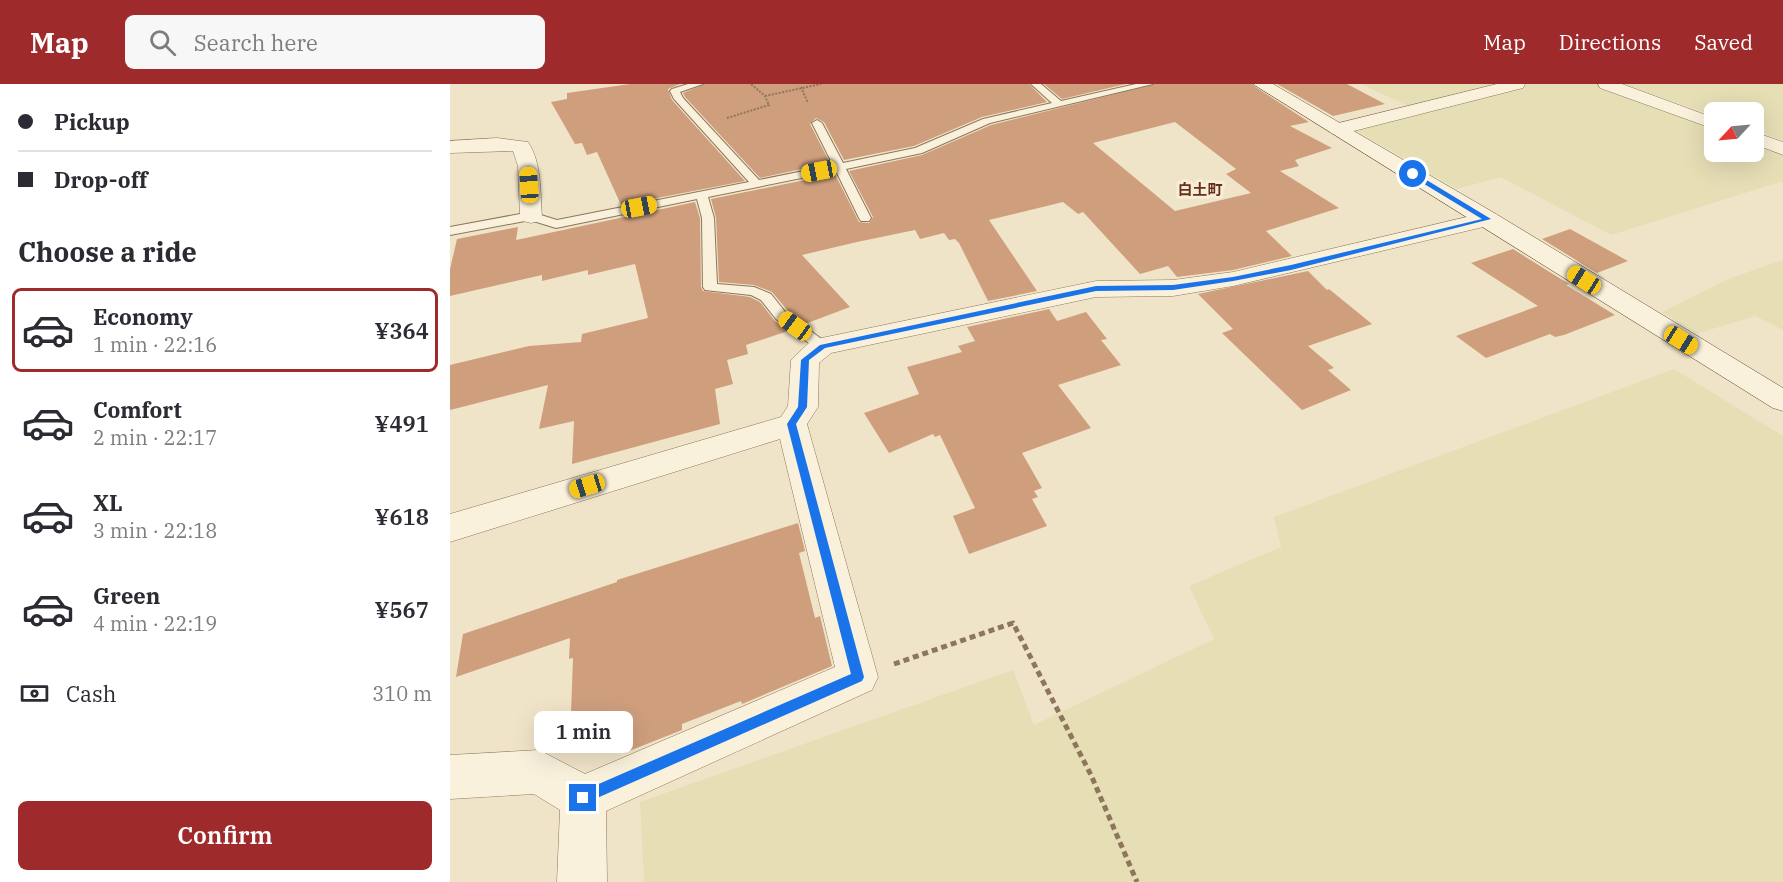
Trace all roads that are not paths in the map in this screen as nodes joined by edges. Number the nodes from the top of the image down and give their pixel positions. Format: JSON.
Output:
{"nodes":[{"id":1,"x":698,"y":84,"type":"edge"},
{"id":2,"x":1036,"y":84,"type":"edge"},
{"id":3,"x":1148,"y":84,"type":"edge"},
{"id":4,"x":1261,"y":84,"type":"edge"},
{"id":5,"x":1517,"y":84,"type":"edge"},
{"id":6,"x":1606,"y":84,"type":"edge"},
{"id":7,"x":1058,"y":104,"type":"junction"},
{"id":8,"x":1704,"y":120,"type":"edge"},
{"id":9,"x":817,"y":123,"type":"dead end"},
{"id":10,"x":1338,"y":129,"type":"junction"},
{"id":11,"x":1764,"y":142,"type":"edge"},
{"id":12,"x":450,"y":147,"type":"edge"},
{"id":13,"x":1783,"y":149,"type":"edge"},
{"id":14,"x":840,"y":167,"type":"junction"},
{"id":15,"x":756,"y":183,"type":"junction"},
{"id":16,"x":701,"y":194,"type":"junction"},
{"id":17,"x":531,"y":216,"type":"junction"},
{"id":18,"x":865,"y":218,"type":"dead end"},
{"id":19,"x":1488,"y":219,"type":"junction"},
{"id":20,"x":450,"y":231,"type":"edge"},
{"id":21,"x":822,"y":346,"type":"junction"},
{"id":22,"x":1783,"y":401,"type":"edge"},
{"id":23,"x":792,"y":424,"type":"junction"},
{"id":24,"x":450,"y":528,"type":"edge"},
{"id":25,"x":450,"y":777,"type":"edge"},
{"id":26,"x":583,"y":798,"type":"junction"},
{"id":27,"x":582,"y":882,"type":"edge"}],
"edges":[{"from":1,"to":15,"type":"lane"},
{"from":2,"to":7,"type":"lane"},
{"from":3,"to":7,"type":"lane"},
{"from":4,"to":10,"type":"street"},
{"from":5,"to":10,"type":"street"},
{"from":6,"to":8,"type":"street"},
{"from":7,"to":14,"type":"lane"},
{"from":9,"to":14,"type":"lane"},
{"from":10,"to":19,"type":"street"},
{"from":11,"to":13,"type":"street"},
{"from":12,"to":17,"type":"street"},
{"from":14,"to":15,"type":"lane"},
{"from":14,"to":18,"type":"lane"},
{"from":15,"to":16,"type":"lane"},
{"from":16,"to":17,"type":"lane"},
{"from":16,"to":21,"type":"lane"},
{"from":17,"to":20,"type":"lane"},
{"from":19,"to":21,"type":"street"},
{"from":19,"to":22,"type":"street"},
{"from":21,"to":23,"type":"street"},
{"from":23,"to":24,"type":"street"},
{"from":23,"to":26,"type":"street"},
{"from":25,"to":26,"type":"street"},
{"from":26,"to":27,"type":"street"}]}
